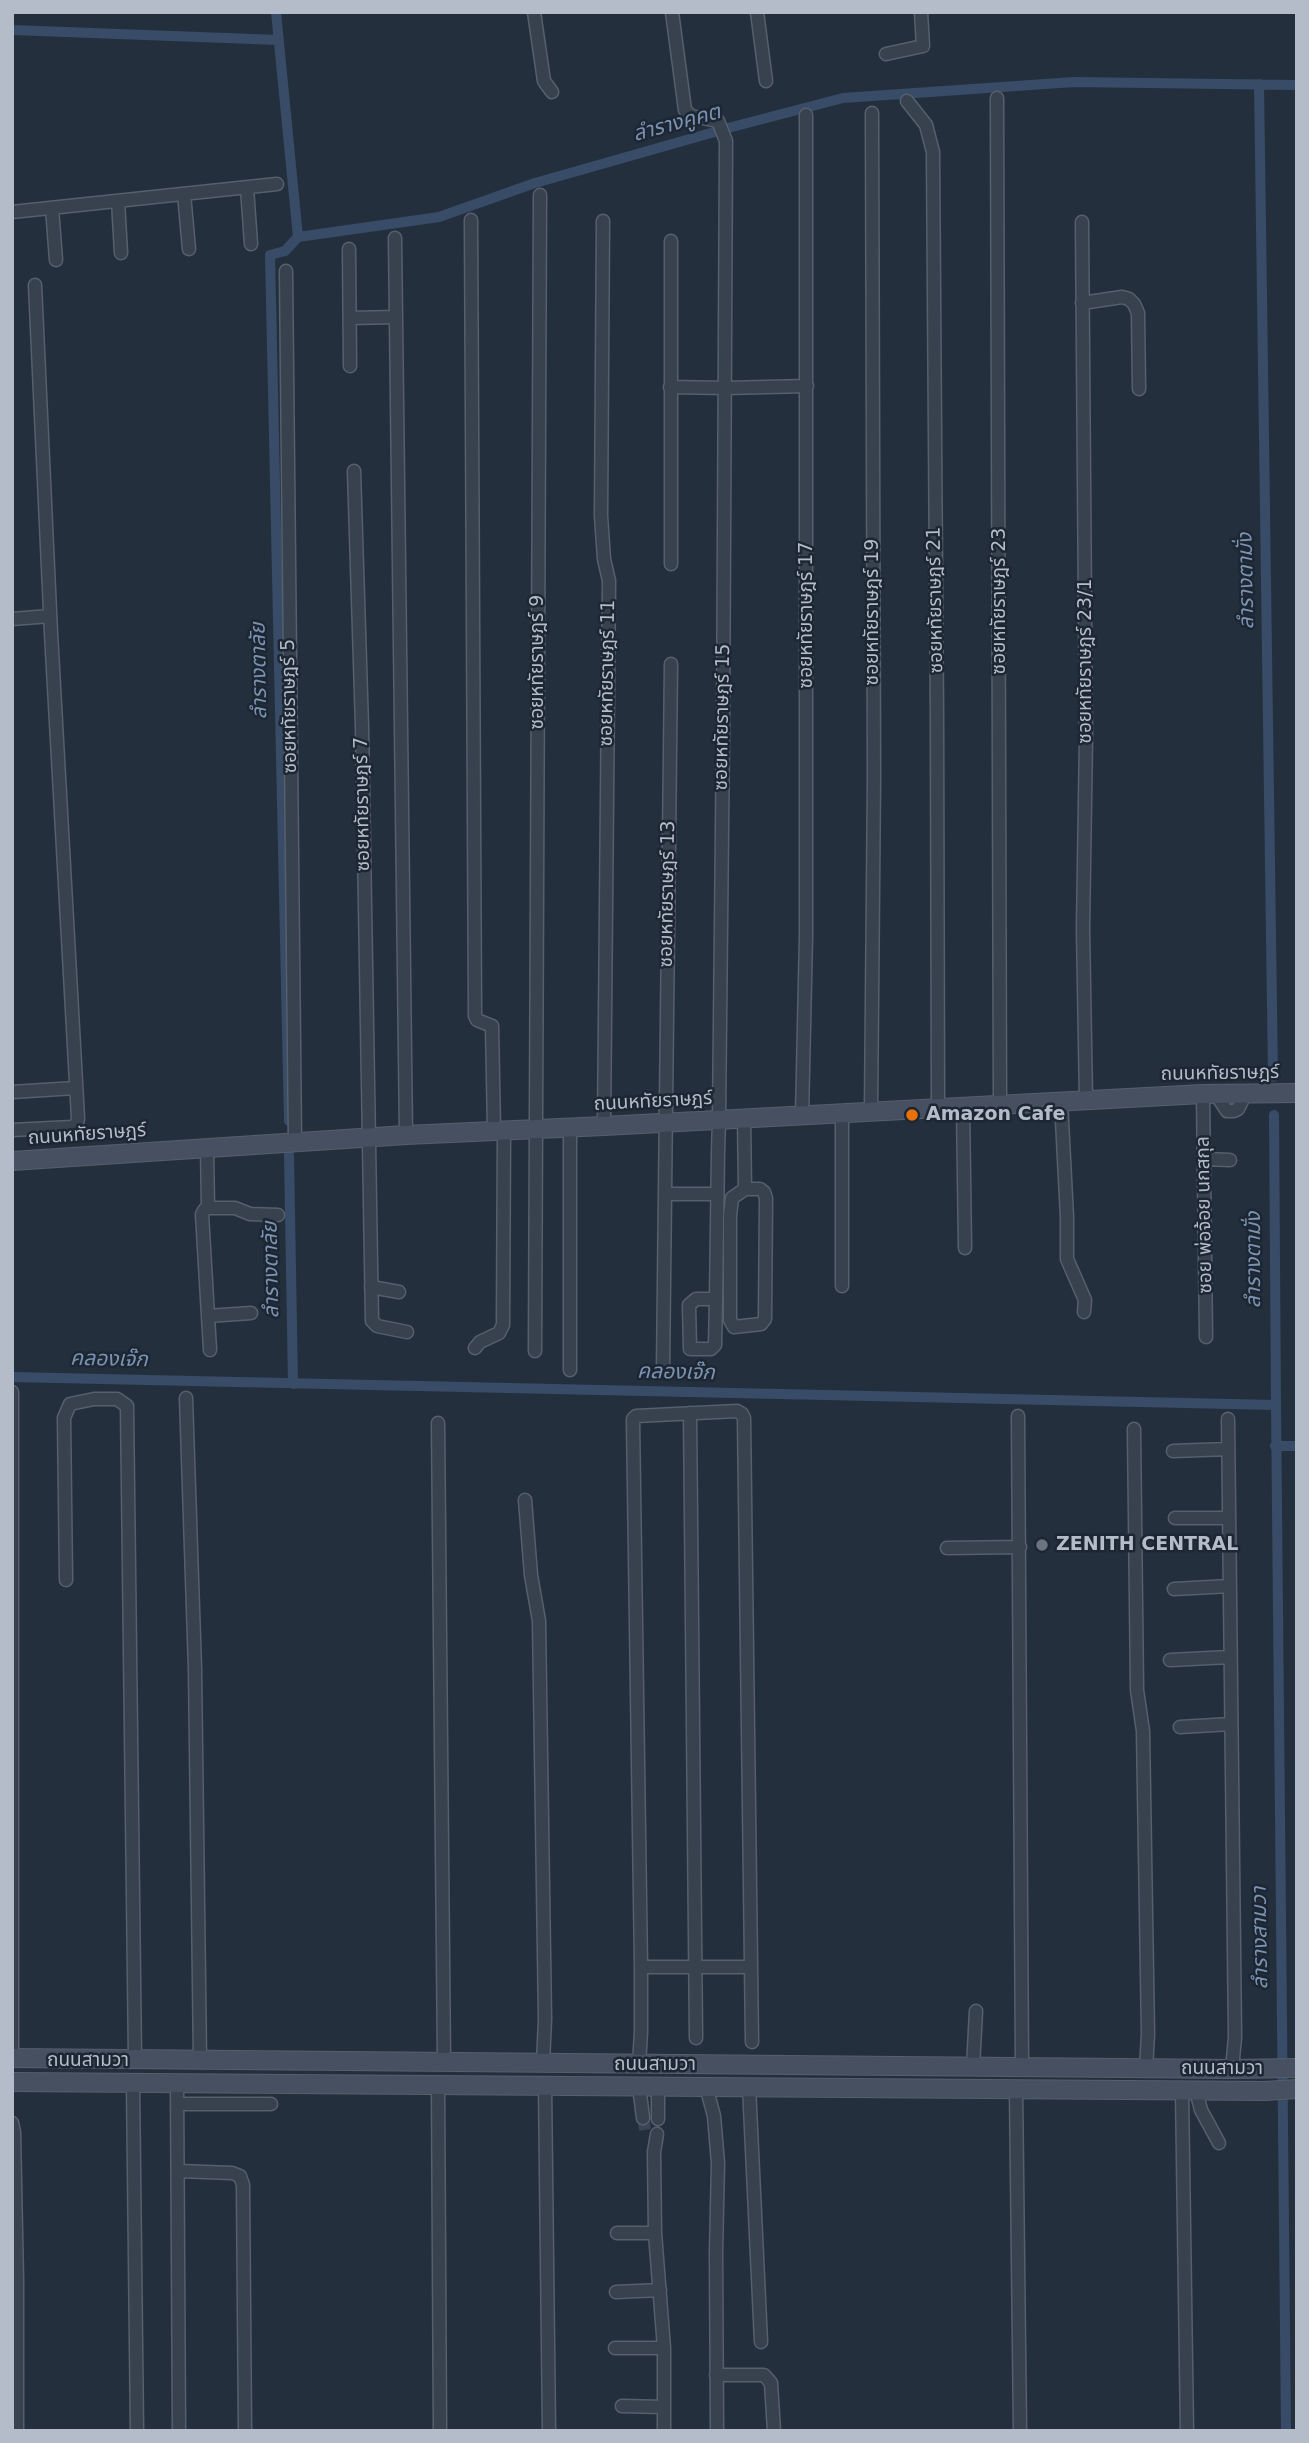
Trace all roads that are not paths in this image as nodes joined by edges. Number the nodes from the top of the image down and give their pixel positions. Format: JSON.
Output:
{"nodes":[{"id":1,"x":534,"y":12,"type":"edge"},
{"id":2,"x":672,"y":12,"type":"edge"},
{"id":3,"x":757,"y":12,"type":"edge"},
{"id":4,"x":921,"y":12,"type":"edge"},
{"id":5,"x":886,"y":54,"type":"dead end"},
{"id":6,"x":766,"y":81,"type":"dead end"},
{"id":7,"x":552,"y":92,"type":"dead end"},
{"id":8,"x":997,"y":99,"type":"dead end"},
{"id":9,"x":907,"y":101,"type":"dead end"},
{"id":10,"x":872,"y":113,"type":"dead end"},
{"id":11,"x":806,"y":115,"type":"dead end"},
{"id":12,"x":277,"y":184,"type":"dead end"},
{"id":13,"x":247,"y":188,"type":"junction"},
{"id":14,"x":184,"y":194,"type":"junction"},
{"id":15,"x":540,"y":194,"type":"dead end"},
{"id":16,"x":118,"y":201,"type":"junction"},
{"id":17,"x":52,"y":208,"type":"junction"},
{"id":18,"x":12,"y":212,"type":"edge"},
{"id":19,"x":471,"y":220,"type":"dead end"},
{"id":20,"x":603,"y":221,"type":"dead end"},
{"id":21,"x":1082,"y":222,"type":"dead end"},
{"id":22,"x":395,"y":237,"type":"dead end"},
{"id":23,"x":671,"y":241,"type":"dead end"},
{"id":24,"x":251,"y":244,"type":"dead end"},
{"id":25,"x":188,"y":249,"type":"dead end"},
{"id":26,"x":349,"y":249,"type":"dead end"},
{"id":27,"x":121,"y":253,"type":"dead end"},
{"id":28,"x":56,"y":260,"type":"dead end"},
{"id":29,"x":286,"y":271,"type":"dead end"},
{"id":30,"x":35,"y":285,"type":"dead end"},
{"id":31,"x":1082,"y":303,"type":"junction"},
{"id":32,"x":396,"y":317,"type":"junction"},
{"id":33,"x":350,"y":318,"type":"junction"},
{"id":34,"x":350,"y":366,"type":"dead end"},
{"id":35,"x":807,"y":386,"type":"junction"},
{"id":36,"x":670,"y":387,"type":"junction"},
{"id":37,"x":726,"y":388,"type":"junction"},
{"id":38,"x":1139,"y":389,"type":"dead end"},
{"id":39,"x":354,"y":471,"type":"dead end"},
{"id":40,"x":671,"y":564,"type":"dead end"},
{"id":41,"x":50,"y":616,"type":"junction"},
{"id":42,"x":12,"y":619,"type":"edge"},
{"id":43,"x":671,"y":664,"type":"dead end"},
{"id":44,"x":75,"y":1088,"type":"junction"},
{"id":45,"x":12,"y":1092,"type":"edge"},
{"id":46,"x":1209,"y":1093,"type":"junction"},
{"id":47,"x":1297,"y":1093,"type":"edge"},
{"id":48,"x":1086,"y":1100,"type":"junction"},
{"id":49,"x":1061,"y":1101,"type":"junction"},
{"id":50,"x":1000,"y":1104,"type":"junction"},
{"id":51,"x":963,"y":1106,"type":"junction"},
{"id":52,"x":937,"y":1107,"type":"junction"},
{"id":53,"x":872,"y":1111,"type":"junction"},
{"id":54,"x":842,"y":1113,"type":"junction"},
{"id":55,"x":802,"y":1116,"type":"junction"},
{"id":56,"x":719,"y":1119,"type":"junction"},
{"id":57,"x":744,"y":1119,"type":"junction"},
{"id":58,"x":665,"y":1123,"type":"junction"},
{"id":59,"x":604,"y":1126,"type":"junction"},
{"id":60,"x":570,"y":1128,"type":"junction"},
{"id":61,"x":535,"y":1129,"type":"junction"},
{"id":62,"x":12,"y":1130,"type":"edge"},
{"id":63,"x":499,"y":1130,"type":"junction"},
{"id":64,"x":406,"y":1135,"type":"junction"},
{"id":65,"x":369,"y":1137,"type":"junction"},
{"id":66,"x":295,"y":1141,"type":"junction"},
{"id":67,"x":206,"y":1147,"type":"junction"},
{"id":68,"x":1204,"y":1160,"type":"junction"},
{"id":69,"x":1230,"y":1160,"type":"dead end"},
{"id":70,"x":12,"y":1161,"type":"edge"},
{"id":71,"x":745,"y":1189,"type":"junction"},
{"id":72,"x":665,"y":1194,"type":"junction"},
{"id":73,"x":717,"y":1194,"type":"junction"},
{"id":74,"x":208,"y":1208,"type":"junction"},
{"id":75,"x":278,"y":1215,"type":"dead end"},
{"id":76,"x":965,"y":1248,"type":"dead end"},
{"id":77,"x":842,"y":1286,"type":"dead end"},
{"id":78,"x":371,"y":1287,"type":"junction"},
{"id":79,"x":399,"y":1292,"type":"dead end"},
{"id":80,"x":716,"y":1299,"type":"dead end"},
{"id":81,"x":1084,"y":1312,"type":"dead end"},
{"id":82,"x":251,"y":1313,"type":"dead end"},
{"id":83,"x":208,"y":1316,"type":"junction"},
{"id":84,"x":407,"y":1332,"type":"dead end"},
{"id":85,"x":1206,"y":1337,"type":"dead end"},
{"id":86,"x":475,"y":1348,"type":"dead end"},
{"id":87,"x":210,"y":1350,"type":"dead end"},
{"id":88,"x":535,"y":1351,"type":"dead end"},
{"id":89,"x":570,"y":1370,"type":"dead end"},
{"id":90,"x":663,"y":1370,"type":"dead end"},
{"id":91,"x":12,"y":1392,"type":"edge"},
{"id":92,"x":186,"y":1398,"type":"dead end"},
{"id":93,"x":690,"y":1413,"type":"junction"},
{"id":94,"x":1018,"y":1416,"type":"dead end"},
{"id":95,"x":1228,"y":1419,"type":"dead end"},
{"id":96,"x":438,"y":1423,"type":"dead end"},
{"id":97,"x":1134,"y":1429,"type":"dead end"},
{"id":98,"x":1228,"y":1449,"type":"junction"},
{"id":99,"x":1173,"y":1451,"type":"dead end"},
{"id":100,"x":525,"y":1500,"type":"dead end"},
{"id":101,"x":1175,"y":1518,"type":"dead end"},
{"id":102,"x":1229,"y":1518,"type":"junction"},
{"id":103,"x":1020,"y":1547,"type":"junction"},
{"id":104,"x":947,"y":1548,"type":"dead end"},
{"id":105,"x":66,"y":1580,"type":"dead end"},
{"id":106,"x":1230,"y":1586,"type":"junction"},
{"id":107,"x":1174,"y":1588,"type":"dead end"},
{"id":108,"x":1230,"y":1657,"type":"junction"},
{"id":109,"x":1170,"y":1660,"type":"dead end"},
{"id":110,"x":1231,"y":1724,"type":"junction"},
{"id":111,"x":1180,"y":1727,"type":"dead end"},
{"id":112,"x":641,"y":1967,"type":"junction"},
{"id":113,"x":697,"y":1967,"type":"junction"},
{"id":114,"x":751,"y":1967,"type":"junction"},
{"id":115,"x":976,"y":2011,"type":"dead end"},
{"id":116,"x":696,"y":2038,"type":"dead end"},
{"id":117,"x":752,"y":2042,"type":"dead end"},
{"id":118,"x":12,"y":2047,"type":"edge"},
{"id":119,"x":12,"y":2058,"type":"edge"},
{"id":120,"x":135,"y":2059,"type":"junction"},
{"id":121,"x":200,"y":2060,"type":"junction"},
{"id":122,"x":444,"y":2062,"type":"junction"},
{"id":123,"x":486,"y":2063,"type":"junction"},
{"id":124,"x":543,"y":2063,"type":"junction"},
{"id":125,"x":639,"y":2064,"type":"junction"},
{"id":126,"x":974,"y":2067,"type":"junction"},
{"id":127,"x":1022,"y":2067,"type":"junction"},
{"id":128,"x":1295,"y":2068,"type":"edge"},
{"id":129,"x":1146,"y":2069,"type":"junction"},
{"id":130,"x":1232,"y":2069,"type":"junction"},
{"id":131,"x":12,"y":2082,"type":"edge"},
{"id":132,"x":133,"y":2083,"type":"junction"},
{"id":133,"x":177,"y":2083,"type":"junction"},
{"id":134,"x":438,"y":2085,"type":"junction"},
{"id":135,"x":485,"y":2085,"type":"junction"},
{"id":136,"x":545,"y":2085,"type":"junction"},
{"id":137,"x":639,"y":2086,"type":"junction"},
{"id":138,"x":658,"y":2086,"type":"junction"},
{"id":139,"x":706,"y":2086,"type":"junction"},
{"id":140,"x":748,"y":2086,"type":"junction"},
{"id":141,"x":1016,"y":2088,"type":"junction"},
{"id":142,"x":1296,"y":2089,"type":"edge"},
{"id":143,"x":1189,"y":2090,"type":"junction"},
{"id":144,"x":179,"y":2104,"type":"junction"},
{"id":145,"x":271,"y":2104,"type":"dead end"},
{"id":146,"x":12,"y":2123,"type":"edge"},
{"id":147,"x":652,"y":2134,"type":"tunnel mouth"},
{"id":148,"x":1219,"y":2143,"type":"dead end"},
{"id":149,"x":179,"y":2171,"type":"junction"},
{"id":150,"x":617,"y":2233,"type":"dead end"},
{"id":151,"x":655,"y":2233,"type":"junction"},
{"id":152,"x":660,"y":2290,"type":"junction"},
{"id":153,"x":617,"y":2292,"type":"dead end"},
{"id":154,"x":761,"y":2342,"type":"dead end"},
{"id":155,"x":615,"y":2348,"type":"dead end"},
{"id":156,"x":664,"y":2348,"type":"junction"},
{"id":157,"x":716,"y":2375,"type":"junction"},
{"id":158,"x":622,"y":2406,"type":"dead end"},
{"id":159,"x":664,"y":2407,"type":"junction"},
{"id":160,"x":17,"y":2431,"type":"edge"},
{"id":161,"x":137,"y":2431,"type":"edge"},
{"id":162,"x":179,"y":2431,"type":"edge"},
{"id":163,"x":245,"y":2431,"type":"edge"},
{"id":164,"x":440,"y":2431,"type":"edge"},
{"id":165,"x":549,"y":2431,"type":"edge"},
{"id":166,"x":664,"y":2431,"type":"edge"},
{"id":167,"x":717,"y":2431,"type":"edge"},
{"id":168,"x":774,"y":2431,"type":"edge"},
{"id":169,"x":1020,"y":2431,"type":"edge"},
{"id":170,"x":1187,"y":2431,"type":"edge"}],
"edges":[{"from":1,"to":7,"type":"street"},
{"from":2,"to":37,"type":"street","name":"ซอยหทัยราษฎร์ 15"},
{"from":3,"to":6,"type":"street"},
{"from":4,"to":5,"type":"street"},
{"from":8,"to":50,"type":"street","name":"ซอยหทัยราษฎร์ 23"},
{"from":9,"to":52,"type":"street","name":"ซอยหทัยราษฎร์ 21"},
{"from":10,"to":53,"type":"street","name":"ซอยหทัยราษฎร์ 19"},
{"from":11,"to":35,"type":"street","name":"ซอยหทัยราษฎร์ 17"},
{"from":12,"to":13,"type":"street"},
{"from":13,"to":14,"type":"street"},
{"from":13,"to":24,"type":"street"},
{"from":14,"to":16,"type":"street"},
{"from":14,"to":25,"type":"street"},
{"from":15,"to":61,"type":"street","name":"ซอยหทัยราษฎร์ 9"},
{"from":16,"to":17,"type":"street"},
{"from":16,"to":27,"type":"street"},
{"from":17,"to":18,"type":"street"},
{"from":17,"to":28,"type":"street"},
{"from":19,"to":63,"type":"street"},
{"from":20,"to":59,"type":"street","name":"ซอยหทัยราษฎร์ 11"},
{"from":21,"to":31,"type":"street","name":"ซอยหทัยราษฎร์ 23/1"},
{"from":22,"to":32,"type":"street"},
{"from":23,"to":36,"type":"street"},
{"from":26,"to":33,"type":"street"},
{"from":29,"to":66,"type":"street","name":"ซอยหทัยราษฎร์ 5"},
{"from":30,"to":41,"type":"street"},
{"from":31,"to":38,"type":"street"},
{"from":31,"to":48,"type":"street","name":"ซอยหทัยราษฎร์ 23/1"},
{"from":32,"to":33,"type":"street"},
{"from":32,"to":64,"type":"street"},
{"from":33,"to":34,"type":"street"},
{"from":35,"to":37,"type":"street"},
{"from":35,"to":55,"type":"street","name":"ซอยหทัยราษฎร์ 17"},
{"from":36,"to":37,"type":"street"},
{"from":36,"to":40,"type":"street"},
{"from":37,"to":56,"type":"street","name":"ซอยหทัยราษฎร์ 15"},
{"from":39,"to":65,"type":"street","name":"ซอยหทัยราษฎร์ 7"},
{"from":41,"to":42,"type":"street"},
{"from":41,"to":44,"type":"street"},
{"from":43,"to":58,"type":"street","name":"ซอยหทัยราษฎร์ 13"},
{"from":44,"to":45,"type":"street"},
{"from":44,"to":62,"type":"street"},
{"from":46,"to":47,"type":"street","name":"ถนนหทัยราษฎร์"},
{"from":46,"to":48,"type":"street","name":"ถนนหทัยราษฎร์"},
{"from":46,"to":68,"type":"street","name":"ซอย พ่อจ้อย นกสกุล"},
{"from":48,"to":49,"type":"street","name":"ถนนหทัยราษฎร์"},
{"from":49,"to":50,"type":"street","name":"ถนนหทัยราษฎร์"},
{"from":49,"to":81,"type":"street"},
{"from":50,"to":51,"type":"street","name":"ถนนหทัยราษฎร์"},
{"from":51,"to":52,"type":"street","name":"ถนนหทัยราษฎร์"},
{"from":51,"to":76,"type":"street"},
{"from":52,"to":53,"type":"street","name":"ถนนหทัยราษฎร์"},
{"from":53,"to":54,"type":"street","name":"ถนนหทัยราษฎร์"},
{"from":54,"to":55,"type":"street","name":"ถนนหทัยราษฎร์"},
{"from":54,"to":77,"type":"street"},
{"from":55,"to":57,"type":"street","name":"ถนนหทัยราษฎร์"},
{"from":56,"to":57,"type":"street","name":"ถนนหทัยราษฎร์"},
{"from":56,"to":58,"type":"street","name":"ถนนหทัยราษฎร์"},
{"from":56,"to":73,"type":"street","name":"ซอยหทัยราษฎร์ 15"},
{"from":57,"to":71,"type":"street"},
{"from":58,"to":59,"type":"street","name":"ถนนหทัยราษฎร์"},
{"from":58,"to":72,"type":"street","name":"ซอยหทัยราษฎร์ 13"},
{"from":59,"to":60,"type":"street","name":"ถนนหทัยราษฎร์"},
{"from":60,"to":61,"type":"street","name":"ถนนหทัยราษฎร์"},
{"from":60,"to":89,"type":"street"},
{"from":61,"to":63,"type":"street","name":"ถนนหทัยราษฎร์"},
{"from":61,"to":88,"type":"street","name":"ซอยหทัยราษฎร์ 9"},
{"from":63,"to":64,"type":"street","name":"ถนนหทัยราษฎร์"},
{"from":63,"to":86,"type":"street"},
{"from":64,"to":65,"type":"street","name":"ถนนหทัยราษฎร์"},
{"from":65,"to":66,"type":"street","name":"ถนนหทัยราษฎร์"},
{"from":65,"to":78,"type":"street","name":"ซอยหทัยราษฎร์ 7"},
{"from":66,"to":67,"type":"street","name":"ถนนหทัยราษฎร์"},
{"from":67,"to":70,"type":"street","name":"ถนนหทัยราษฎร์"},
{"from":67,"to":74,"type":"street"},
{"from":68,"to":69,"type":"street"},
{"from":68,"to":85,"type":"street","name":"ซอย พ่อจ้อย นกสกุล"},
{"from":71,"to":71,"type":"street"},
{"from":72,"to":73,"type":"street"},
{"from":72,"to":90,"type":"street","name":"ซอยหทัยราษฎร์ 13"},
{"from":73,"to":80,"type":"street","name":"ซอยหทัยราษฎร์ 15"},
{"from":74,"to":75,"type":"street"},
{"from":74,"to":83,"type":"street"},
{"from":78,"to":79,"type":"street"},
{"from":78,"to":84,"type":"street","name":"ซอยหทัยราษฎร์ 7"},
{"from":82,"to":83,"type":"street"},
{"from":83,"to":87,"type":"street"},
{"from":91,"to":118,"type":"street"},
{"from":92,"to":121,"type":"street"},
{"from":93,"to":112,"type":"street"},
{"from":93,"to":113,"type":"street"},
{"from":93,"to":114,"type":"street"},
{"from":94,"to":103,"type":"street"},
{"from":95,"to":98,"type":"street"},
{"from":96,"to":122,"type":"street"},
{"from":97,"to":129,"type":"street"},
{"from":98,"to":99,"type":"street"},
{"from":98,"to":102,"type":"street"},
{"from":100,"to":124,"type":"street"},
{"from":101,"to":102,"type":"street"},
{"from":102,"to":106,"type":"street"},
{"from":103,"to":104,"type":"street"},
{"from":103,"to":127,"type":"street"},
{"from":105,"to":120,"type":"street"},
{"from":106,"to":107,"type":"street"},
{"from":106,"to":108,"type":"street"},
{"from":108,"to":109,"type":"street"},
{"from":108,"to":110,"type":"street"},
{"from":110,"to":111,"type":"street"},
{"from":110,"to":130,"type":"street"},
{"from":112,"to":113,"type":"street"},
{"from":112,"to":125,"type":"street"},
{"from":113,"to":114,"type":"street"},
{"from":113,"to":116,"type":"street"},
{"from":114,"to":117,"type":"street"},
{"from":115,"to":126,"type":"street"},
{"from":119,"to":120,"type":"street","name":"ถนนสามวา"},
{"from":120,"to":121,"type":"street","name":"ถนนสามวา"},
{"from":121,"to":122,"type":"street","name":"ถนนสามวา"},
{"from":122,"to":123,"type":"street","name":"ถนนสามวา"},
{"from":123,"to":124,"type":"street","name":"ถนนสามวา"},
{"from":123,"to":135,"type":"street"},
{"from":124,"to":125,"type":"street","name":"ถนนสามวา"},
{"from":125,"to":126,"type":"street","name":"ถนนสามวา"},
{"from":126,"to":127,"type":"street","name":"ถนนสามวา"},
{"from":127,"to":129,"type":"street","name":"ถนนสามวา"},
{"from":128,"to":130,"type":"street","name":"ถนนสามวา"},
{"from":129,"to":130,"type":"street","name":"ถนนสามวา"},
{"from":131,"to":132,"type":"street","name":"ถนนสามวา"},
{"from":132,"to":133,"type":"street","name":"ถนนสามวา"},
{"from":132,"to":161,"type":"street"},
{"from":133,"to":134,"type":"street","name":"ถนนสามวา"},
{"from":133,"to":144,"type":"street"},
{"from":134,"to":135,"type":"street","name":"ถนนสามวา"},
{"from":134,"to":164,"type":"street"},
{"from":135,"to":136,"type":"street","name":"ถนนสามวา"},
{"from":136,"to":137,"type":"street","name":"ถนนสามวา"},
{"from":136,"to":165,"type":"street"},
{"from":137,"to":138,"type":"street","name":"ถนนสามวา"},
{"from":137,"to":138,"type":"street"},
{"from":138,"to":139,"type":"street","name":"ถนนสามวา"},
{"from":139,"to":140,"type":"street","name":"ถนนสามวา"},
{"from":139,"to":157,"type":"street"},
{"from":140,"to":141,"type":"street","name":"ถนนสามวา"},
{"from":140,"to":154,"type":"street"},
{"from":141,"to":143,"type":"street","name":"ถนนสามวา"},
{"from":141,"to":169,"type":"street"},
{"from":142,"to":143,"type":"street","name":"ถนนสามวา"},
{"from":143,"to":148,"type":"street"},
{"from":143,"to":170,"type":"street"},
{"from":144,"to":145,"type":"street"},
{"from":144,"to":149,"type":"street"},
{"from":146,"to":160,"type":"street"},
{"from":147,"to":151,"type":"street"},
{"from":149,"to":162,"type":"street"},
{"from":149,"to":163,"type":"street"},
{"from":150,"to":151,"type":"street"},
{"from":151,"to":152,"type":"street"},
{"from":152,"to":153,"type":"street"},
{"from":152,"to":156,"type":"street"},
{"from":155,"to":156,"type":"street"},
{"from":156,"to":159,"type":"street"},
{"from":157,"to":167,"type":"street"},
{"from":157,"to":168,"type":"street"},
{"from":158,"to":159,"type":"street"},
{"from":159,"to":166,"type":"street"}]}
